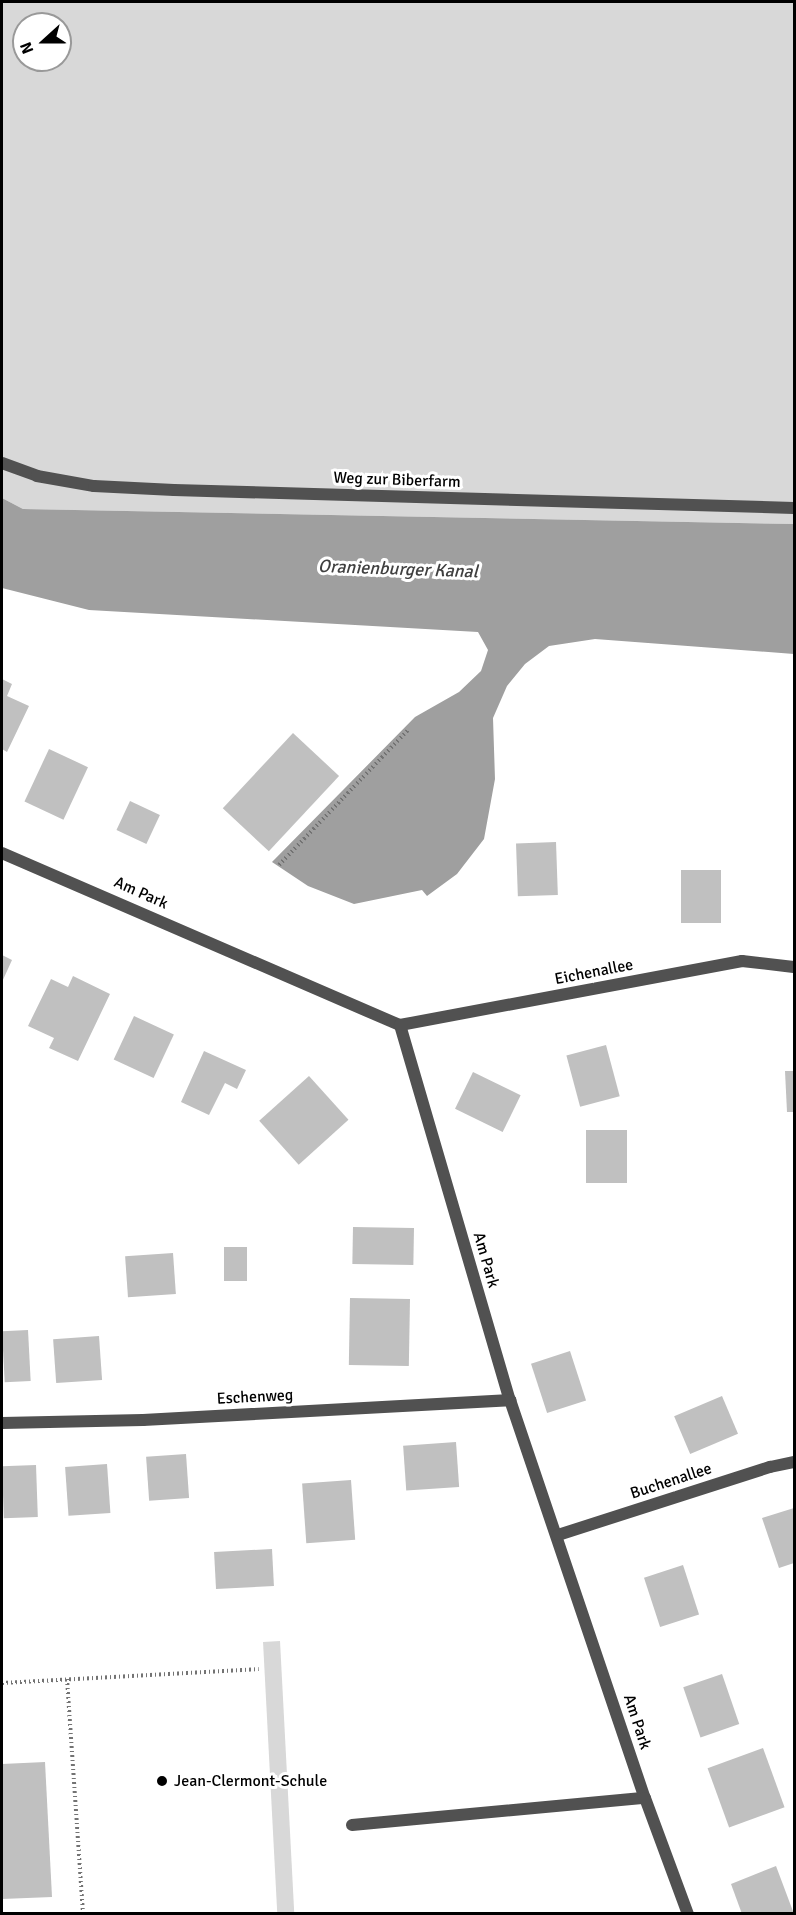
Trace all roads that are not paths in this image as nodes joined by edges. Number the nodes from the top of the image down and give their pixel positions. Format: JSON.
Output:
{"nodes":[{"id":1,"x":2,"y":463,"type":"edge"},
{"id":2,"x":795,"y":508,"type":"edge"},
{"id":3,"x":2,"y":853,"type":"edge"},
{"id":4,"x":795,"y":967,"type":"edge"},
{"id":5,"x":400,"y":1025,"type":"junction"},
{"id":6,"x":510,"y":1400,"type":"junction"},
{"id":7,"x":2,"y":1423,"type":"edge"},
{"id":8,"x":795,"y":1462,"type":"edge"},
{"id":9,"x":558,"y":1535,"type":"junction"},
{"id":10,"x":645,"y":1798,"type":"junction"},
{"id":11,"x":352,"y":1824,"type":"dead end"},
{"id":12,"x":688,"y":1914,"type":"edge"}],
"edges":[{"from":1,"to":2,"type":"street","name":"Weg zur Biberfarm"},
{"from":3,"to":5,"type":"street","name":"Am Park"},
{"from":4,"to":5,"type":"street","name":"Eichenallee"},
{"from":5,"to":6,"type":"street","name":"Am Park"},
{"from":6,"to":7,"type":"street","name":"Eschenweg"},
{"from":6,"to":9,"type":"street","name":"Am Park"},
{"from":8,"to":9,"type":"street","name":"Buchenallee"},
{"from":9,"to":10,"type":"street","name":"Am Park"},
{"from":10,"to":11,"type":"street"},
{"from":10,"to":12,"type":"street","name":"Am Park"}]}
